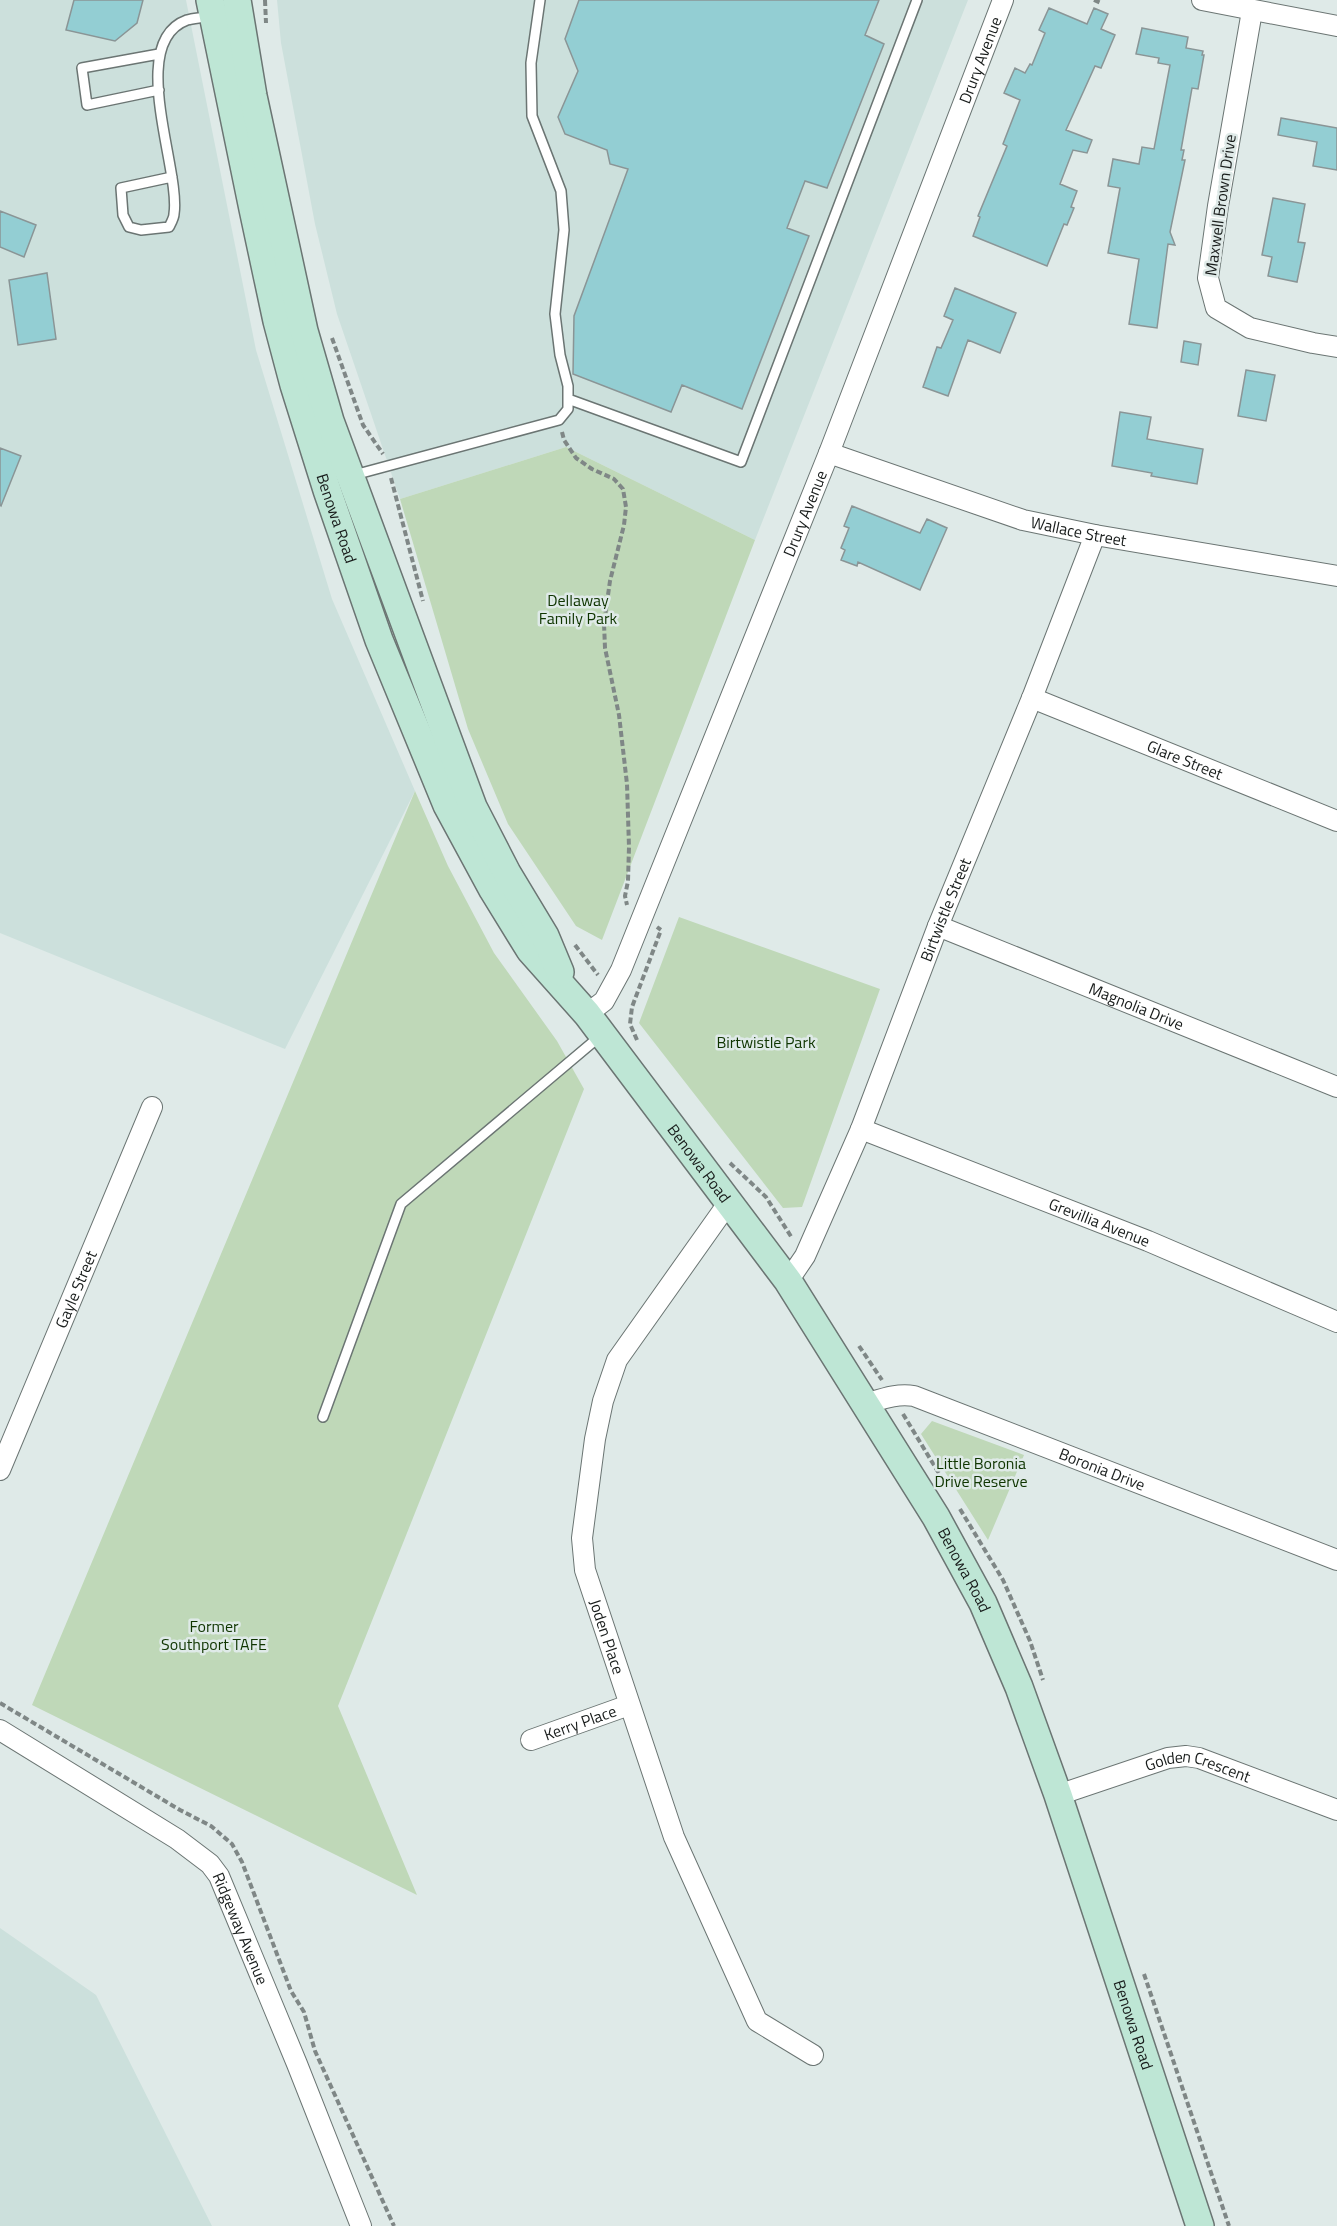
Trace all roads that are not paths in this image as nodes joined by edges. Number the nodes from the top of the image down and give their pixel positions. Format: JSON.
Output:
{"nodes":[{"id":1,"x":237,"y":0,"type":"edge"},
{"id":2,"x":540,"y":0,"type":"edge"},
{"id":3,"x":917,"y":0,"type":"edge"},
{"id":4,"x":1003,"y":0,"type":"edge"},
{"id":5,"x":1202,"y":0,"type":"edge"},
{"id":6,"x":211,"y":8,"type":"edge"},
{"id":7,"x":1252,"y":11,"type":"junction"},
{"id":8,"x":1337,"y":26,"type":"edge"},
{"id":9,"x":159,"y":54,"type":"junction"},
{"id":10,"x":159,"y":90,"type":"junction"},
{"id":11,"x":172,"y":177,"type":"junction"},
{"id":12,"x":1337,"y":347,"type":"edge"},
{"id":13,"x":568,"y":399,"type":"junction"},
{"id":14,"x":830,"y":453,"type":"junction"},
{"id":15,"x":338,"y":482,"type":"junction"},
{"id":16,"x":1095,"y":535,"type":"junction"},
{"id":17,"x":1337,"y":576,"type":"edge"},
{"id":18,"x":1032,"y":698,"type":"junction"},
{"id":19,"x":1337,"y":821,"type":"edge"},
{"id":20,"x":938,"y":926,"type":"junction"},
{"id":21,"x":586,"y":1014,"type":"junction"},
{"id":22,"x":1337,"y":1087,"type":"edge"},
{"id":23,"x":152,"y":1107,"type":"dead end"},
{"id":24,"x":861,"y":1129,"type":"junction"},
{"id":25,"x":729,"y":1202,"type":"junction"},
{"id":26,"x":788,"y":1281,"type":"junction"},
{"id":27,"x":1337,"y":1322,"type":"edge"},
{"id":28,"x":865,"y":1404,"type":"junction"},
{"id":29,"x":323,"y":1417,"type":"dead end"},
{"id":30,"x":0,"y":1470,"type":"edge"},
{"id":31,"x":1337,"y":1560,"type":"edge"},
{"id":32,"x":629,"y":1705,"type":"junction"},
{"id":33,"x":0,"y":1730,"type":"edge"},
{"id":34,"x":531,"y":1740,"type":"dead end"},
{"id":35,"x":1058,"y":1796,"type":"junction"},
{"id":36,"x":1337,"y":1810,"type":"edge"},
{"id":37,"x":813,"y":2055,"type":"dead end"},
{"id":38,"x":361,"y":2226,"type":"edge"},
{"id":39,"x":1200,"y":2226,"type":"edge"}],
"edges":[{"from":1,"to":15,"type":"main road","name":"Benowa Road"},
{"from":2,"to":13,"type":"lane"},
{"from":3,"to":13,"type":"lane"},
{"from":4,"to":14,"type":"street","name":"Drury Avenue"},
{"from":5,"to":7,"type":"street"},
{"from":6,"to":9,"type":"lane"},
{"from":6,"to":15,"type":"main road","name":"Benowa Road"},
{"from":7,"to":8,"type":"street"},
{"from":7,"to":12,"type":"street","name":"Maxwell Brown Drive"},
{"from":9,"to":10,"type":"lane"},
{"from":9,"to":10,"type":"lane"},
{"from":10,"to":11,"type":"lane"},
{"from":11,"to":11,"type":"lane"},
{"from":13,"to":15,"type":"lane"},
{"from":14,"to":16,"type":"street","name":"Wallace Street"},
{"from":14,"to":21,"type":"street","name":"Drury Avenue"},
{"from":15,"to":21,"type":"main road","name":"Benowa Road"},
{"from":16,"to":17,"type":"street","name":"Wallace Street"},
{"from":16,"to":18,"type":"street","name":"Birtwistle Street"},
{"from":18,"to":19,"type":"street","name":"Glare Street"},
{"from":18,"to":20,"type":"street","name":"Birtwistle Street"},
{"from":20,"to":22,"type":"street","name":"Magnolia Drive"},
{"from":20,"to":24,"type":"street","name":"Birtwistle Street"},
{"from":21,"to":25,"type":"main road","name":"Benowa Road"},
{"from":21,"to":29,"type":"lane"},
{"from":23,"to":30,"type":"street","name":"Gayle Street"},
{"from":24,"to":26,"type":"street","name":"Birtwistle Street"},
{"from":24,"to":27,"type":"street","name":"Grevillia Avenue"},
{"from":25,"to":26,"type":"main road","name":"Benowa Road"},
{"from":25,"to":32,"type":"street","name":"Joden Place"},
{"from":26,"to":28,"type":"main road","name":"Benowa Road"},
{"from":28,"to":31,"type":"street","name":"Boronia Drive"},
{"from":28,"to":35,"type":"main road","name":"Benowa Road"},
{"from":32,"to":34,"type":"street","name":"Kerry Place"},
{"from":32,"to":37,"type":"street","name":"Joden Place"},
{"from":33,"to":38,"type":"street","name":"Ridgeway Avenue"},
{"from":35,"to":36,"type":"street","name":"Golden Crescent"},
{"from":35,"to":39,"type":"main road","name":"Benowa Road"}]}
